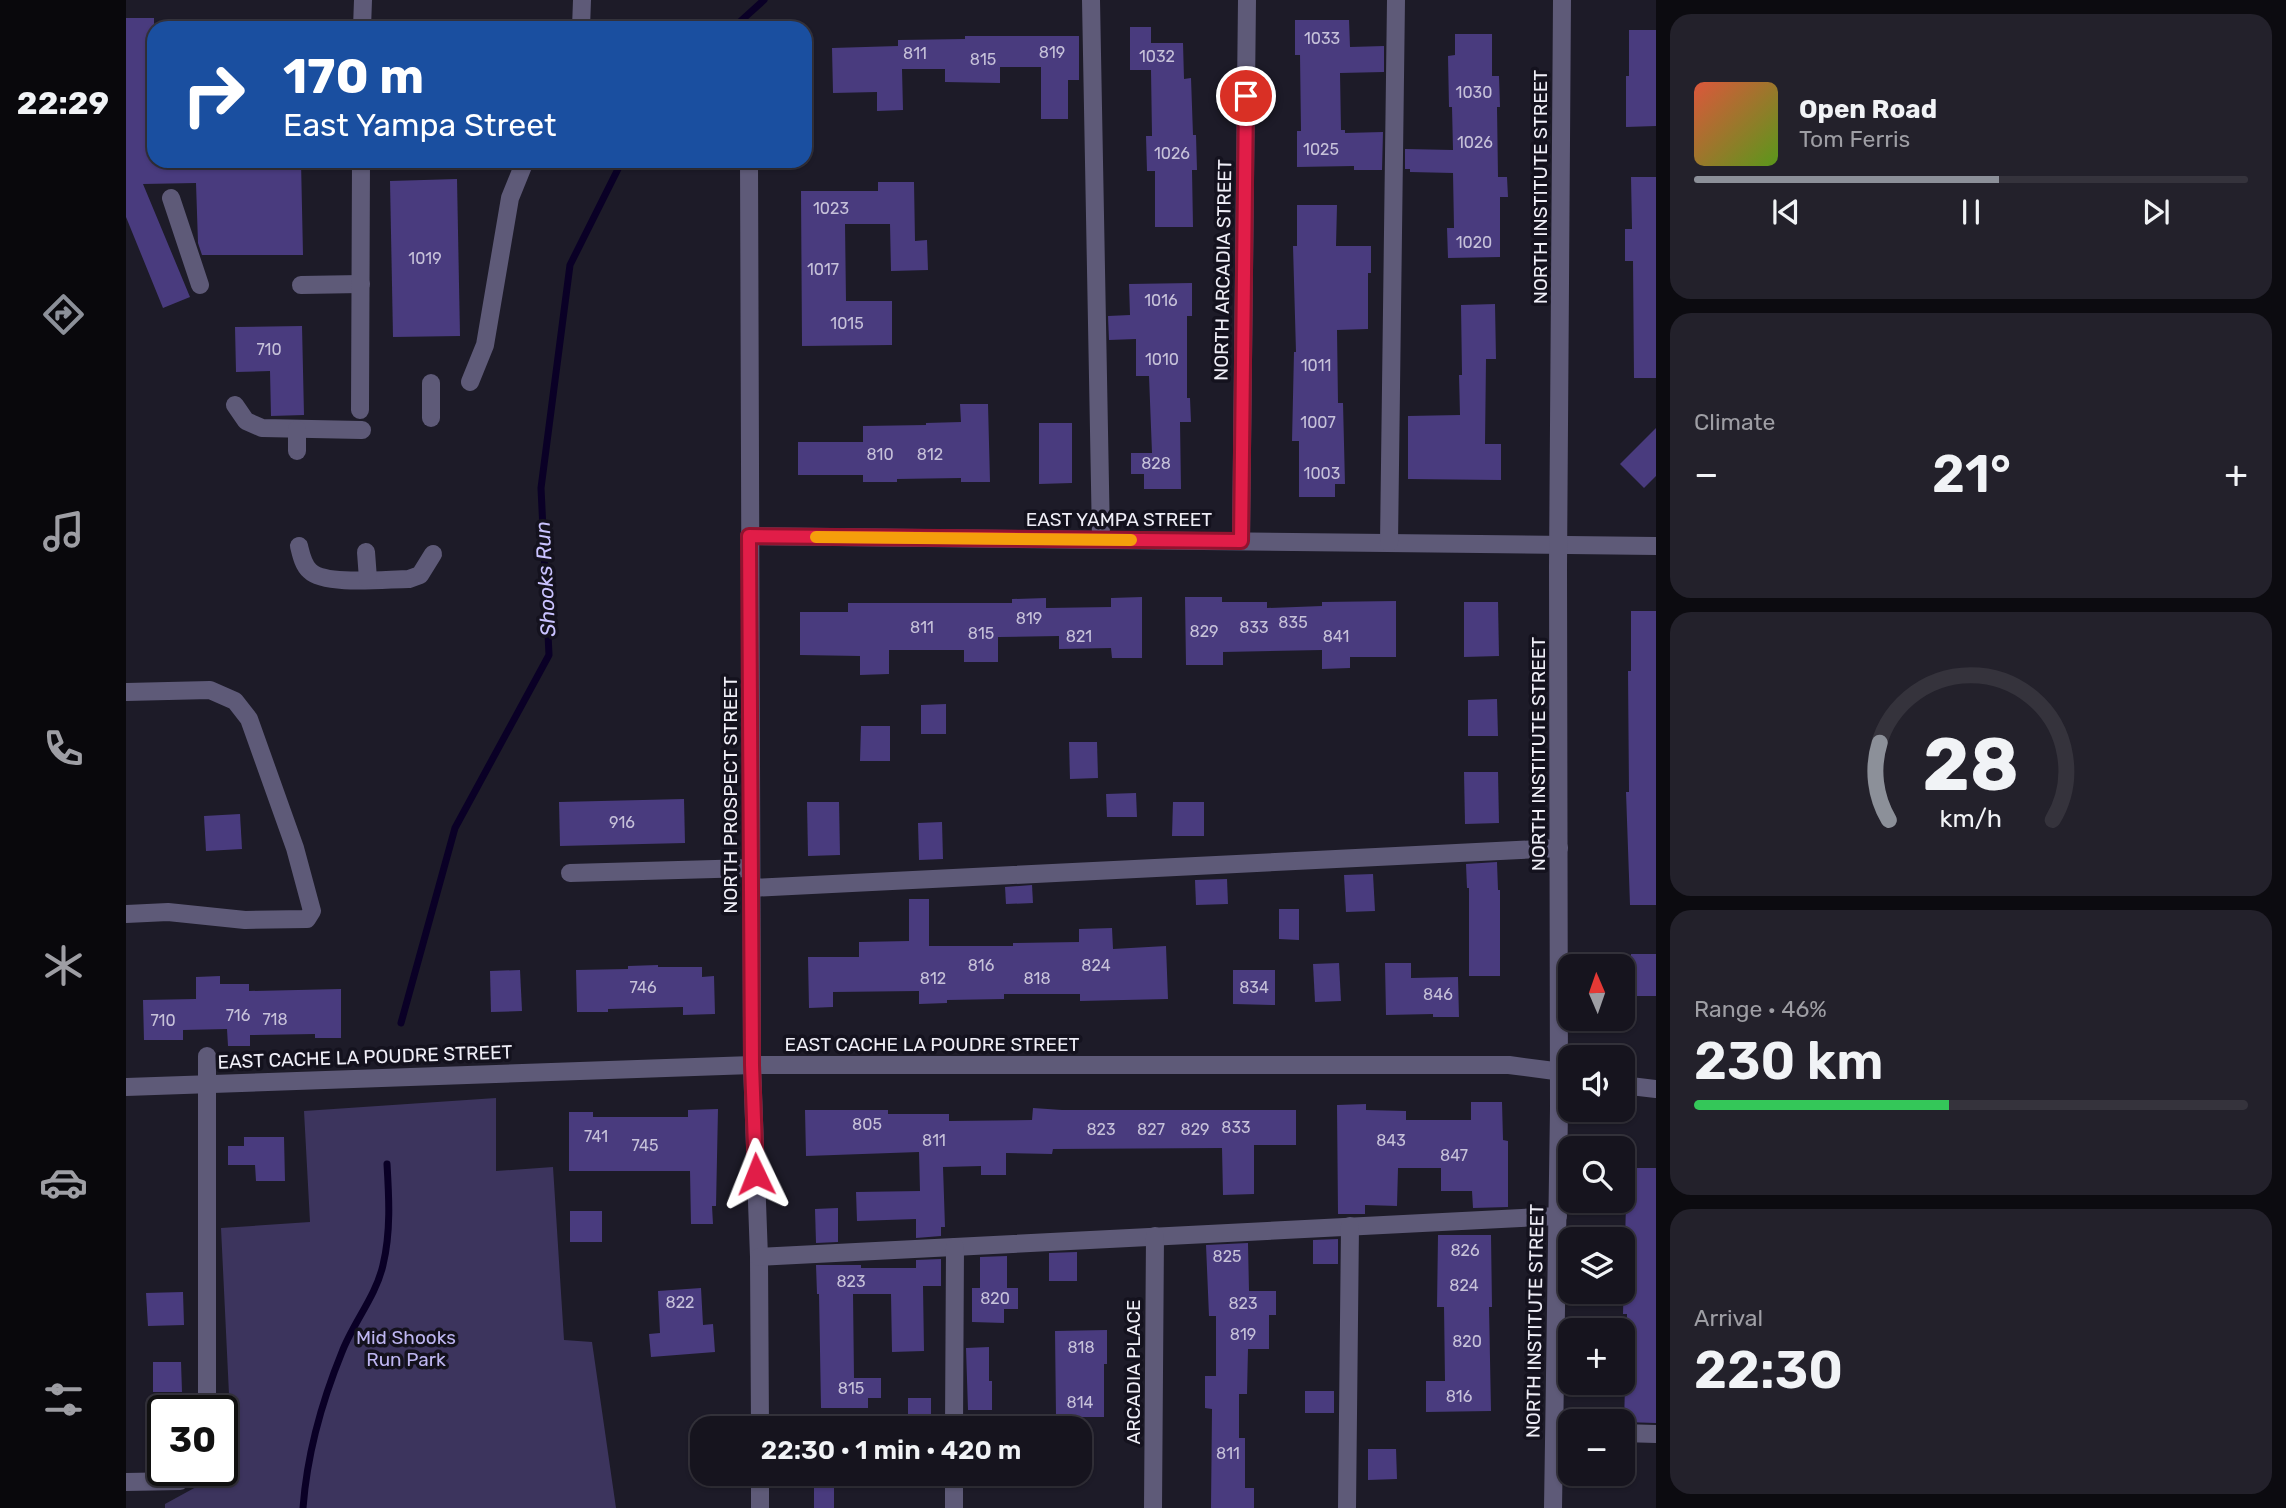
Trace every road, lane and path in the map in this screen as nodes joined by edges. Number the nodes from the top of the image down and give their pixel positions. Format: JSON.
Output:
{"nodes":[{"id":1,"x":363,"y":0,"type":"edge"},
{"id":2,"x":582,"y":0,"type":"edge"},
{"id":3,"x":1091,"y":0,"type":"edge"},
{"id":4,"x":1247,"y":0,"type":"edge"},
{"id":5,"x":1396,"y":0,"type":"edge"},
{"id":6,"x":1562,"y":0,"type":"edge"},
{"id":7,"x":362,"y":21,"type":"edge"},
{"id":8,"x":581,"y":21,"type":"edge"},
{"id":9,"x":361,"y":168,"type":"edge"},
{"id":10,"x":522,"y":168,"type":"edge"},
{"id":11,"x":749,"y":168,"type":"edge"},
{"id":12,"x":171,"y":198,"type":"dead end"},
{"id":13,"x":361,"y":284,"type":"junction"},
{"id":14,"x":200,"y":285,"type":"dead end"},
{"id":15,"x":301,"y":285,"type":"dead end"},
{"id":16,"x":470,"y":382,"type":"dead end"},
{"id":17,"x":431,"y":383,"type":"dead end"},
{"id":18,"x":234,"y":405,"type":"dead end"},
{"id":19,"x":360,"y":410,"type":"dead end"},
{"id":20,"x":431,"y":418,"type":"dead end"},
{"id":21,"x":297,"y":429,"type":"junction"},
{"id":22,"x":362,"y":430,"type":"dead end"},
{"id":23,"x":298,"y":451,"type":"dead end"},
{"id":24,"x":749,"y":536,"type":"junction"},
{"id":25,"x":1101,"y":540,"type":"junction"},
{"id":26,"x":1241,"y":541,"type":"junction"},
{"id":27,"x":1390,"y":543,"type":"junction"},
{"id":28,"x":299,"y":545,"type":"dead end"},
{"id":29,"x":1559,"y":545,"type":"junction"},
{"id":30,"x":1656,"y":546,"type":"edge"},
{"id":31,"x":366,"y":552,"type":"dead end"},
{"id":32,"x":433,"y":554,"type":"dead end"},
{"id":33,"x":368,"y":579,"type":"junction"},
{"id":34,"x":126,"y":692,"type":"edge"},
{"id":35,"x":1559,"y":848,"type":"junction"},
{"id":36,"x":751,"y":868,"type":"junction"},
{"id":37,"x":570,"y":873,"type":"dead end"},
{"id":38,"x":751,"y":888,"type":"junction"},
{"id":39,"x":126,"y":914,"type":"edge"},
{"id":40,"x":1564,"y":1045,"type":"edge"},
{"id":41,"x":207,"y":1056,"type":"dead end"},
{"id":42,"x":752,"y":1065,"type":"junction"},
{"id":43,"x":1558,"y":1071,"type":"edge"},
{"id":44,"x":207,"y":1084,"type":"junction"},
{"id":45,"x":1635,"y":1086,"type":"edge"},
{"id":46,"x":126,"y":1087,"type":"edge"},
{"id":47,"x":1656,"y":1088,"type":"edge"},
{"id":48,"x":1563,"y":1122,"type":"edge"},
{"id":49,"x":1558,"y":1216,"type":"junction"},
{"id":50,"x":1350,"y":1226,"type":"junction"},
{"id":51,"x":1155,"y":1236,"type":"junction"},
{"id":52,"x":955,"y":1247,"type":"junction"},
{"id":53,"x":759,"y":1258,"type":"junction"},
{"id":54,"x":207,"y":1395,"type":"edge"},
{"id":55,"x":1562,"y":1409,"type":"edge"},
{"id":56,"x":760,"y":1416,"type":"edge"},
{"id":57,"x":954,"y":1416,"type":"edge"},
{"id":58,"x":1635,"y":1433,"type":"edge"},
{"id":59,"x":1656,"y":1434,"type":"edge"},
{"id":60,"x":1558,"y":1466,"type":"edge"},
{"id":61,"x":147,"y":1480,"type":"edge"},
{"id":62,"x":126,"y":1482,"type":"edge"},
{"id":63,"x":760,"y":1486,"type":"edge"},
{"id":64,"x":954,"y":1486,"type":"edge"},
{"id":65,"x":760,"y":1508,"type":"edge"},
{"id":66,"x":954,"y":1508,"type":"edge"},
{"id":67,"x":1153,"y":1508,"type":"edge"},
{"id":68,"x":1347,"y":1508,"type":"edge"},
{"id":69,"x":1553,"y":1508,"type":"edge"}],
"edges":[{"from":1,"to":7,"type":"street"},
{"from":2,"to":8,"type":"street"},
{"from":3,"to":25,"type":"street"},
{"from":4,"to":26,"type":"street","name":"NORTH ARCADIA STREET"},
{"from":5,"to":27,"type":"street"},
{"from":6,"to":29,"type":"street","name":"NORTH INSTITUTE STREET"},
{"from":9,"to":13,"type":"street"},
{"from":10,"to":16,"type":"street"},
{"from":11,"to":24,"type":"street","name":"NORTH PROSPECT STREET"},
{"from":12,"to":14,"type":"street"},
{"from":13,"to":15,"type":"street"},
{"from":13,"to":19,"type":"street"},
{"from":17,"to":20,"type":"street"},
{"from":18,"to":21,"type":"street"},
{"from":21,"to":22,"type":"street"},
{"from":21,"to":23,"type":"street"},
{"from":24,"to":25,"type":"street","name":"EAST YAMPA STREET"},
{"from":24,"to":36,"type":"street","name":"NORTH PROSPECT STREET"},
{"from":25,"to":26,"type":"street","name":"EAST YAMPA STREET"},
{"from":26,"to":27,"type":"street","name":"EAST YAMPA STREET"},
{"from":27,"to":29,"type":"street","name":"EAST YAMPA STREET"},
{"from":28,"to":33,"type":"street"},
{"from":29,"to":30,"type":"street","name":"EAST YAMPA STREET"},
{"from":29,"to":35,"type":"street","name":"NORTH INSTITUTE STREET"},
{"from":31,"to":33,"type":"street"},
{"from":32,"to":33,"type":"street"},
{"from":34,"to":39,"type":"street"},
{"from":35,"to":38,"type":"street"},
{"from":35,"to":40,"type":"street","name":"NORTH INSTITUTE STREET"},
{"from":36,"to":37,"type":"street"},
{"from":36,"to":38,"type":"street","name":"NORTH PROSPECT STREET"},
{"from":38,"to":42,"type":"street","name":"NORTH PROSPECT STREET"},
{"from":41,"to":44,"type":"street"},
{"from":42,"to":43,"type":"street","name":"EAST CACHE LA POUDRE STREET"},
{"from":42,"to":44,"type":"street","name":"EAST CACHE LA POUDRE STREET"},
{"from":42,"to":53,"type":"street","name":"NORTH PROSPECT STREET"},
{"from":44,"to":46,"type":"street","name":"EAST CACHE LA POUDRE STREET"},
{"from":44,"to":54,"type":"street"},
{"from":45,"to":47,"type":"street"},
{"from":48,"to":49,"type":"street","name":"NORTH INSTITUTE STREET"},
{"from":49,"to":50,"type":"street"},
{"from":49,"to":55,"type":"street","name":"NORTH INSTITUTE STREET"},
{"from":50,"to":51,"type":"street"},
{"from":50,"to":68,"type":"street"},
{"from":51,"to":52,"type":"street"},
{"from":51,"to":67,"type":"street","name":"ARCADIA PLACE"},
{"from":52,"to":53,"type":"street"},
{"from":52,"to":57,"type":"street"},
{"from":53,"to":56,"type":"street","name":"NORTH PROSPECT STREET"},
{"from":58,"to":59,"type":"street"},
{"from":60,"to":69,"type":"street","name":"NORTH INSTITUTE STREET"},
{"from":61,"to":62,"type":"street"},
{"from":63,"to":65,"type":"street"},
{"from":64,"to":66,"type":"street"}]}
